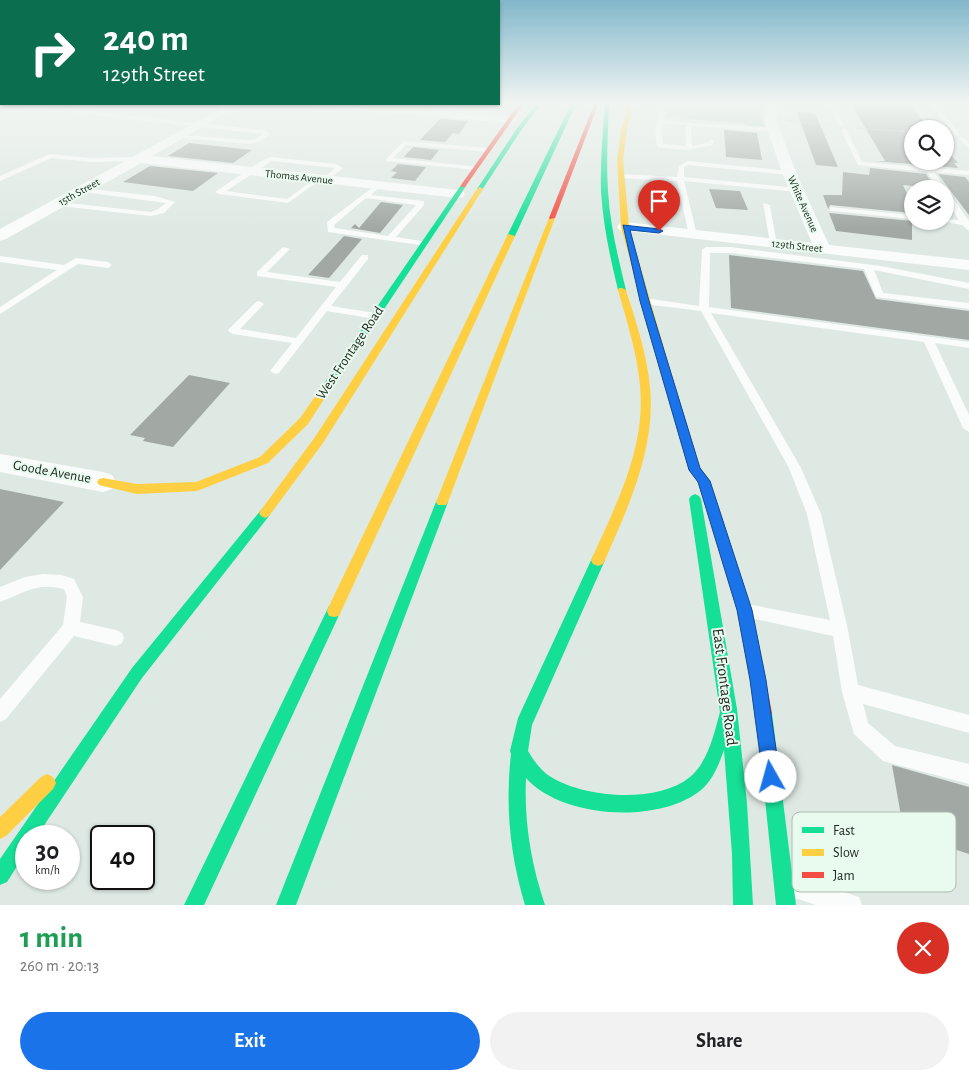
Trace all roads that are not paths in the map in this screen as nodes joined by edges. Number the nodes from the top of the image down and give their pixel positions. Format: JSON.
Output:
{"nodes":[{"id":1,"x":166,"y":144,"type":"edge"},
{"id":2,"x":403,"y":144,"type":"edge"},
{"id":3,"x":419,"y":144,"type":"edge"},
{"id":4,"x":493,"y":144,"type":"edge"},
{"id":5,"x":510,"y":144,"type":"edge"},
{"id":6,"x":555,"y":144,"type":"edge"},
{"id":7,"x":581,"y":144,"type":"edge"},
{"id":8,"x":605,"y":144,"type":"edge"},
{"id":9,"x":622,"y":144,"type":"edge"},
{"id":10,"x":660,"y":144,"type":"edge"},
{"id":11,"x":689,"y":144,"type":"edge"},
{"id":12,"x":709,"y":144,"type":"edge"},
{"id":13,"x":779,"y":144,"type":"edge"},
{"id":14,"x":850,"y":144,"type":"edge"},
{"id":15,"x":689,"y":148,"type":"junction"},
{"id":16,"x":489,"y":150,"type":"junction"},
{"id":17,"x":140,"y":159,"type":"junction"},
{"id":18,"x":477,"y":168,"type":"junction"},
{"id":19,"x":248,"y":171,"type":"junction"},
{"id":20,"x":930,"y":171,"type":"junction"},
{"id":21,"x":789,"y":173,"type":"junction"},
{"id":22,"x":969,"y":174,"type":"edge"},
{"id":23,"x":620,"y":176,"type":"junction"},
{"id":24,"x":0,"y":179,"type":"edge"},
{"id":25,"x":680,"y":179,"type":"junction"},
{"id":26,"x":322,"y":180,"type":"junction"},
{"id":27,"x":936,"y":180,"type":"edge"},
{"id":28,"x":377,"y":186,"type":"junction"},
{"id":29,"x":760,"y":186,"type":"junction"},
{"id":30,"x":84,"y":190,"type":"junction"},
{"id":31,"x":797,"y":190,"type":"junction"},
{"id":32,"x":458,"y":194,"type":"junction"},
{"id":33,"x":365,"y":196,"type":"junction"},
{"id":34,"x":763,"y":196,"type":"dead end"},
{"id":35,"x":59,"y":204,"type":"junction"},
{"id":36,"x":766,"y":206,"type":"dead end"},
{"id":37,"x":954,"y":206,"type":"edge"},
{"id":38,"x":833,"y":209,"type":"dead end"},
{"id":39,"x":904,"y":216,"type":"edge"},
{"id":40,"x":954,"y":223,"type":"edge"},
{"id":41,"x":968,"y":225,"type":"edge"},
{"id":42,"x":626,"y":227,"type":"junction"},
{"id":43,"x":693,"y":235,"type":"junction"},
{"id":44,"x":0,"y":236,"type":"edge"},
{"id":45,"x":390,"y":239,"type":"junction"},
{"id":46,"x":774,"y":243,"type":"junction"},
{"id":47,"x":424,"y":244,"type":"junction"},
{"id":48,"x":286,"y":249,"type":"dead end"},
{"id":49,"x":823,"y":249,"type":"junction"},
{"id":50,"x":365,"y":256,"type":"dead end"},
{"id":51,"x":897,"y":257,"type":"junction"},
{"id":52,"x":0,"y":259,"type":"edge"},
{"id":53,"x":108,"y":265,"type":"dead end"},
{"id":54,"x":969,"y":265,"type":"edge"},
{"id":55,"x":868,"y":267,"type":"junction"},
{"id":56,"x":64,"y":268,"type":"junction"},
{"id":57,"x":906,"y":272,"type":"junction"},
{"id":58,"x":342,"y":286,"type":"junction"},
{"id":59,"x":969,"y":286,"type":"edge"},
{"id":60,"x":645,"y":301,"type":"junction"},
{"id":61,"x":259,"y":304,"type":"dead end"},
{"id":62,"x":969,"y":306,"type":"edge"},
{"id":63,"x":325,"y":308,"type":"junction"},
{"id":64,"x":704,"y":309,"type":"junction"},
{"id":65,"x":0,"y":311,"type":"edge"},
{"id":66,"x":375,"y":316,"type":"junction"},
{"id":67,"x":928,"y":339,"type":"junction"},
{"id":68,"x":299,"y":341,"type":"junction"},
{"id":69,"x":969,"y":345,"type":"edge"},
{"id":70,"x":275,"y":371,"type":"dead end"},
{"id":71,"x":969,"y":428,"type":"edge"},
{"id":72,"x":0,"y":463,"type":"edge"},
{"id":73,"x":695,"y":470,"type":"junction"},
{"id":74,"x":103,"y":482,"type":"joint"},
{"id":75,"x":0,"y":595,"type":"edge"},
{"id":76,"x":744,"y":610,"type":"junction"},
{"id":77,"x":71,"y":628,"type":"junction"},
{"id":78,"x":840,"y":630,"type":"junction"},
{"id":79,"x":116,"y":638,"type":"dead end"},
{"id":80,"x":851,"y":692,"type":"junction"},
{"id":81,"x":729,"y":709,"type":"junction"},
{"id":82,"x":0,"y":713,"type":"edge"},
{"id":83,"x":969,"y":724,"type":"edge"},
{"id":84,"x":518,"y":750,"type":"junction"},
{"id":85,"x":78,"y":759,"type":"junction"},
{"id":86,"x":969,"y":774,"type":"edge"},
{"id":87,"x":0,"y":830,"type":"edge"},
{"id":88,"x":0,"y":875,"type":"edge"},
{"id":89,"x":785,"y":895,"type":"edge"},
{"id":90,"x":194,"y":905,"type":"edge"},
{"id":91,"x":286,"y":905,"type":"edge"},
{"id":92,"x":535,"y":905,"type":"edge"},
{"id":93,"x":743,"y":905,"type":"edge"},
{"id":94,"x":851,"y":905,"type":"edge"}],
"edges":[{"from":1,"to":17,"type":"street","name":"15th Street"},
{"from":2,"to":18,"type":"lane"},
{"from":3,"to":16,"type":"lane"},
{"from":4,"to":16,"type":"main road","name":"West Frontage Road"},
{"from":5,"to":85,"type":"main road"},
{"from":6,"to":90,"type":"main road"},
{"from":7,"to":91,"type":"main road"},
{"from":8,"to":84,"type":"main road"},
{"from":9,"to":23,"type":"main road","name":"East Frontage Road"},
{"from":10,"to":15,"type":"lane"},
{"from":11,"to":15,"type":"lane"},
{"from":12,"to":15,"type":"lane"},
{"from":13,"to":21,"type":"street","name":"White Avenue"},
{"from":14,"to":20,"type":"lane"},
{"from":16,"to":18,"type":"main road","name":"West Frontage Road"},
{"from":17,"to":19,"type":"street","name":"Thomas Avenue"},
{"from":17,"to":24,"type":"lane"},
{"from":17,"to":30,"type":"street","name":"15th Street"},
{"from":18,"to":32,"type":"main road","name":"West Frontage Road"},
{"from":19,"to":26,"type":"street","name":"Thomas Avenue"},
{"from":19,"to":26,"type":"lane"},
{"from":19,"to":26,"type":"lane"},
{"from":20,"to":22,"type":"lane"},
{"from":20,"to":27,"type":"lane"},
{"from":21,"to":25,"type":"lane"},
{"from":21,"to":31,"type":"street","name":"White Avenue"},
{"from":23,"to":25,"type":"lane"},
{"from":23,"to":42,"type":"main road","name":"East Frontage Road"},
{"from":25,"to":29,"type":"lane"},
{"from":25,"to":43,"type":"lane"},
{"from":26,"to":28,"type":"street","name":"Thomas Avenue"},
{"from":28,"to":32,"type":"street","name":"Thomas Avenue"},
{"from":28,"to":33,"type":"lane"},
{"from":29,"to":31,"type":"lane"},
{"from":29,"to":34,"type":"lane"},
{"from":30,"to":35,"type":"street","name":"15th Street"},
{"from":30,"to":35,"type":"lane"},
{"from":31,"to":49,"type":"street","name":"White Avenue"},
{"from":32,"to":47,"type":"main road","name":"West Frontage Road"},
{"from":33,"to":45,"type":"lane"},
{"from":33,"to":45,"type":"lane"},
{"from":35,"to":44,"type":"street","name":"15th Street"},
{"from":36,"to":46,"type":"lane"},
{"from":37,"to":41,"type":"lane"},
{"from":38,"to":39,"type":"lane"},
{"from":40,"to":41,"type":"lane"},
{"from":42,"to":43,"type":"street","name":"129th Street"},
{"from":42,"to":60,"type":"main road","name":"East Frontage Road"},
{"from":43,"to":46,"type":"street","name":"129th Street"},
{"from":45,"to":47,"type":"lane"},
{"from":46,"to":49,"type":"street","name":"129th Street"},
{"from":47,"to":66,"type":"main road","name":"West Frontage Road"},
{"from":48,"to":58,"type":"lane"},
{"from":49,"to":51,"type":"street","name":"129th Street"},
{"from":50,"to":58,"type":"lane"},
{"from":51,"to":54,"type":"street","name":"129th Street"},
{"from":51,"to":57,"type":"lane"},
{"from":52,"to":56,"type":"lane"},
{"from":53,"to":56,"type":"lane"},
{"from":55,"to":57,"type":"lane"},
{"from":55,"to":62,"type":"lane"},
{"from":55,"to":64,"type":"lane"},
{"from":56,"to":65,"type":"lane"},
{"from":57,"to":59,"type":"lane"},
{"from":58,"to":63,"type":"lane"},
{"from":60,"to":64,"type":"lane"},
{"from":60,"to":73,"type":"main road","name":"East Frontage Road"},
{"from":61,"to":68,"type":"lane"},
{"from":63,"to":66,"type":"lane"},
{"from":63,"to":68,"type":"lane"},
{"from":64,"to":67,"type":"lane"},
{"from":64,"to":78,"type":"lane"},
{"from":66,"to":74,"type":"main road","name":"West Frontage Road"},
{"from":67,"to":69,"type":"lane"},
{"from":67,"to":71,"type":"lane"},
{"from":68,"to":70,"type":"lane"},
{"from":72,"to":74,"type":"street","name":"Goode Avenue"},
{"from":73,"to":76,"type":"main road","name":"East Frontage Road"},
{"from":73,"to":81,"type":"main road","name":"East Frontage Road"},
{"from":75,"to":77,"type":"lane"},
{"from":76,"to":78,"type":"lane"},
{"from":76,"to":89,"type":"main road","name":"East Frontage Road"},
{"from":77,"to":79,"type":"lane"},
{"from":77,"to":82,"type":"lane"},
{"from":78,"to":80,"type":"lane"},
{"from":80,"to":83,"type":"lane"},
{"from":80,"to":86,"type":"lane"},
{"from":81,"to":84,"type":"main road"},
{"from":81,"to":93,"type":"main road","name":"East Frontage Road"},
{"from":84,"to":92,"type":"main road"},
{"from":85,"to":87,"type":"main road"},
{"from":85,"to":88,"type":"main road"},
{"from":89,"to":94,"type":"lane"}]}
